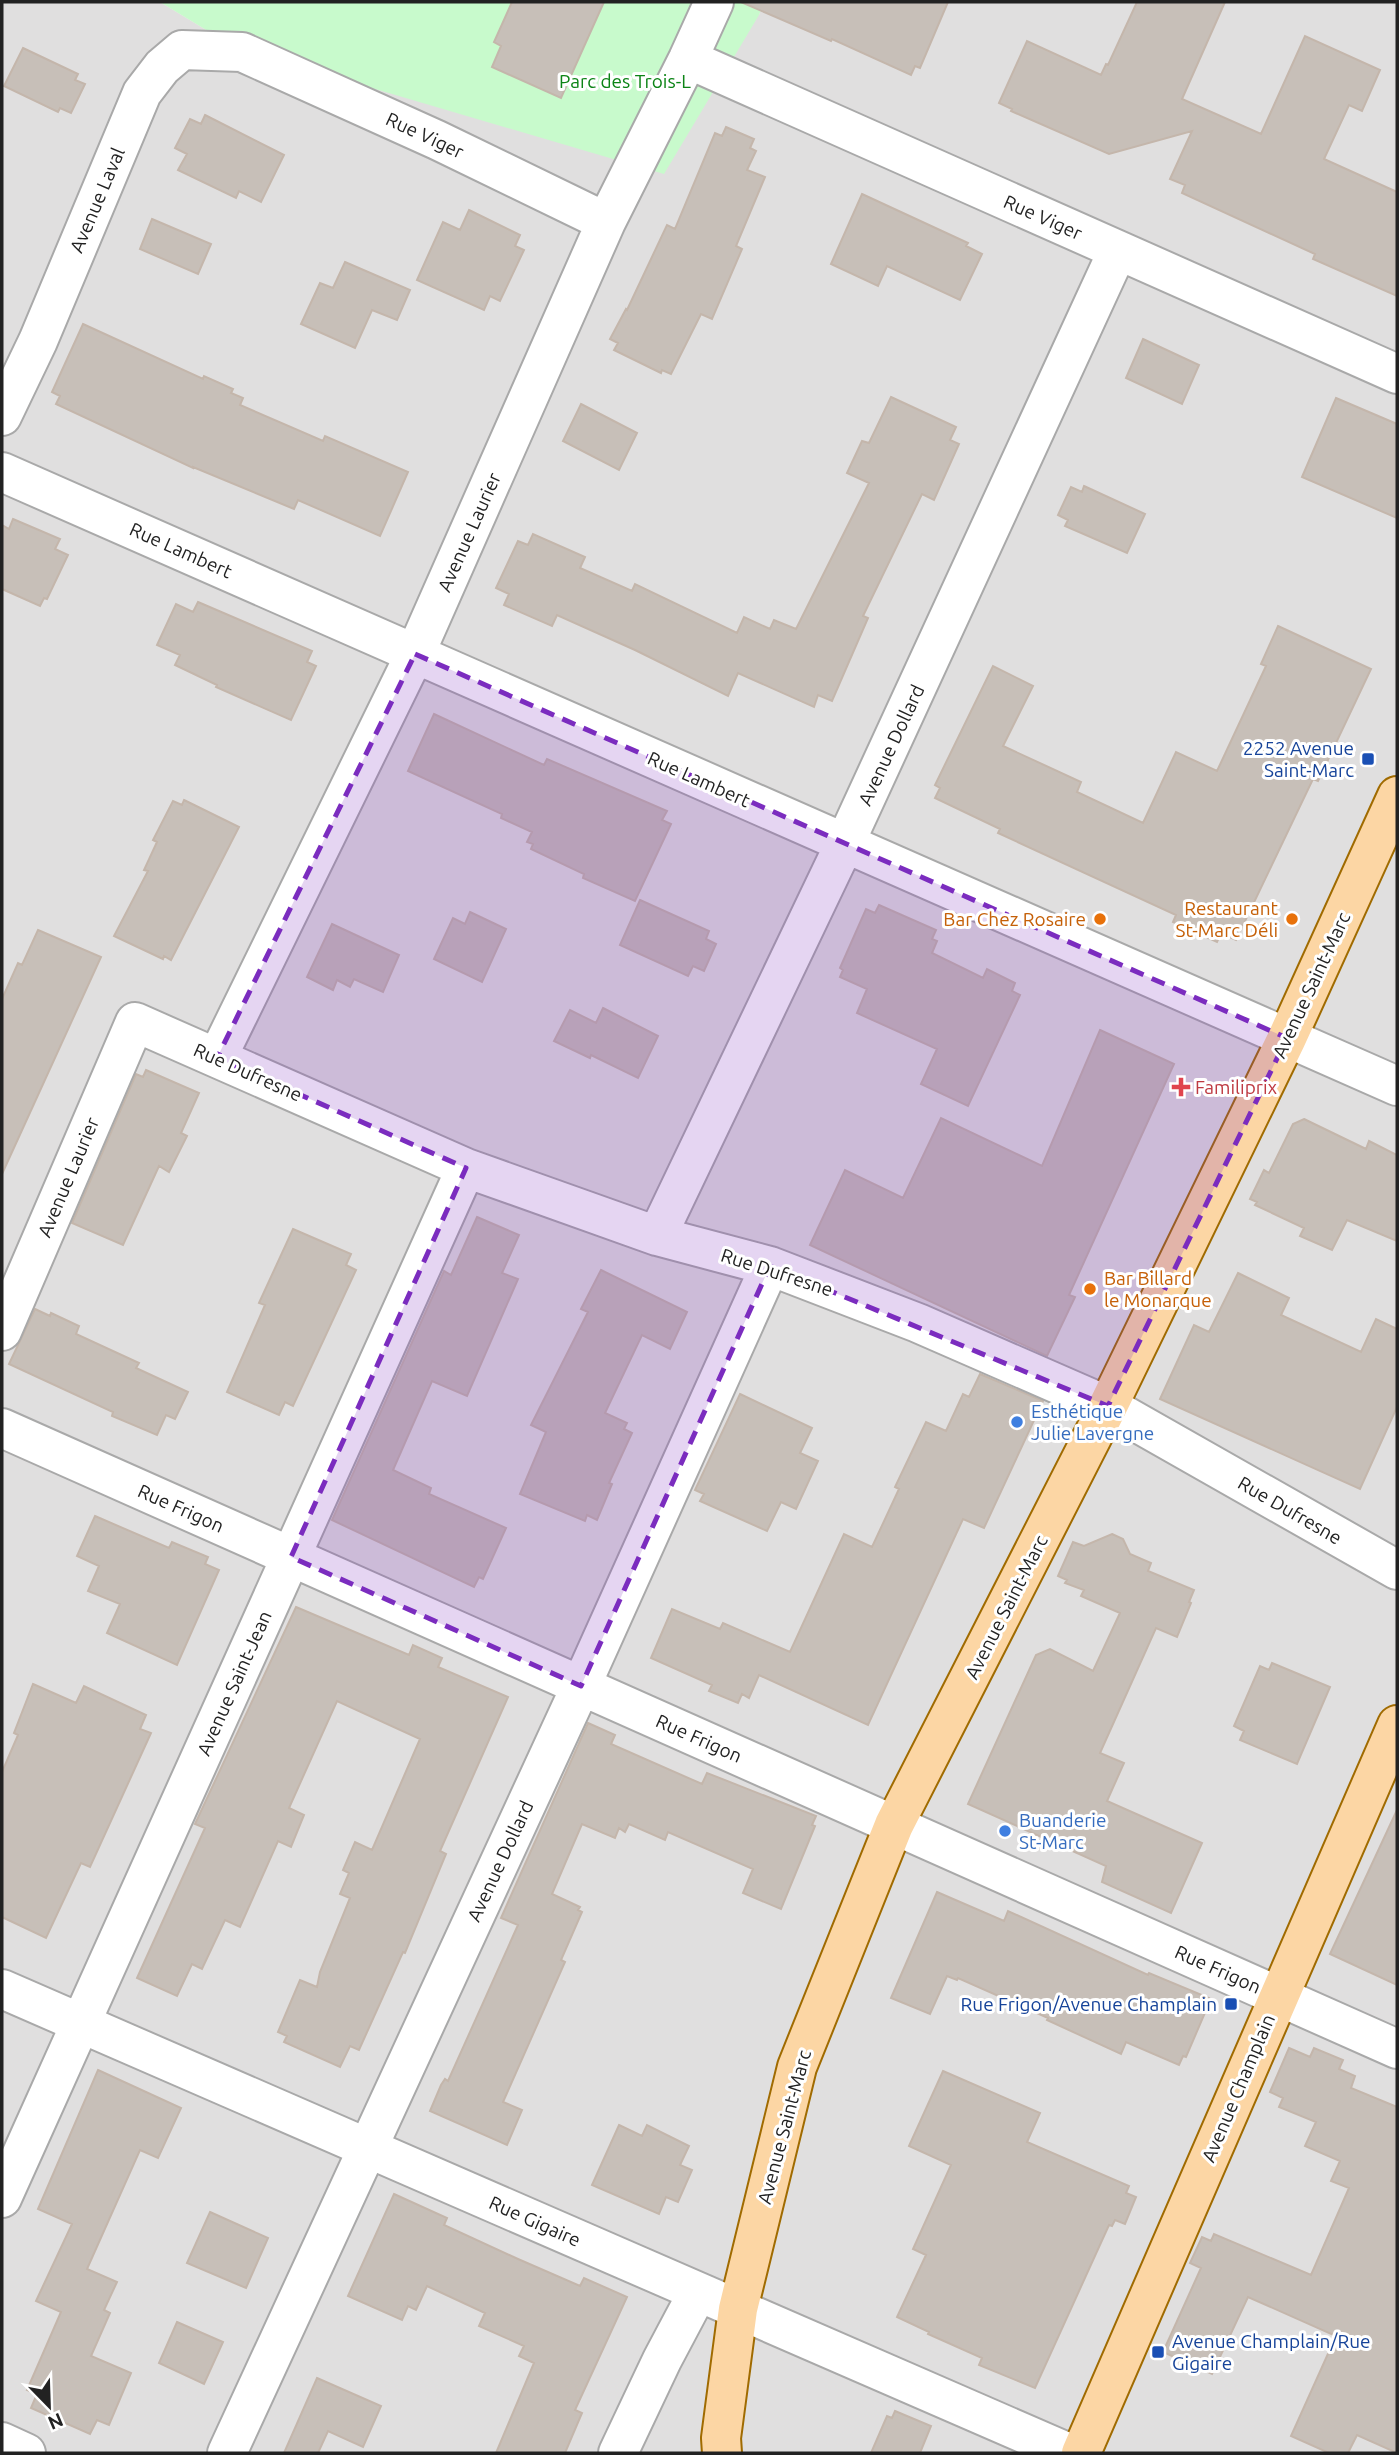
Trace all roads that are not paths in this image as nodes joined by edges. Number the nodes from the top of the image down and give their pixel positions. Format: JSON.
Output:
{"nodes":[{"id":1,"x":714,"y":2,"type":"edge"},
{"id":2,"x":242,"y":52,"type":"joint"},
{"id":3,"x":688,"y":59,"type":"junction"},
{"id":4,"x":606,"y":222,"type":"junction"},
{"id":5,"x":1118,"y":250,"type":"junction"},
{"id":6,"x":1397,"y":374,"type":"edge"},
{"id":7,"x":2,"y":416,"type":"edge"},
{"id":8,"x":2,"y":472,"type":"edge"},
{"id":9,"x":415,"y":654,"type":"junction"},
{"id":10,"x":1397,"y":796,"type":"edge"},
{"id":11,"x":845,"y":843,"type":"junction"},
{"id":12,"x":135,"y":1022,"type":"joint"},
{"id":13,"x":1287,"y":1038,"type":"junction"},
{"id":14,"x":217,"y":1058,"type":"junction"},
{"id":15,"x":1397,"y":1086,"type":"edge"},
{"id":16,"x":466,"y":1168,"type":"junction"},
{"id":17,"x":657,"y":1236,"type":"junction"},
{"id":18,"x":770,"y":1266,"type":"junction"},
{"id":19,"x":2,"y":1331,"type":"edge"},
{"id":20,"x":1108,"y":1406,"type":"junction"},
{"id":21,"x":2,"y":1428,"type":"edge"},
{"id":22,"x":291,"y":1557,"type":"junction"},
{"id":23,"x":1397,"y":1570,"type":"edge"},
{"id":24,"x":581,"y":1686,"type":"junction"},
{"id":25,"x":1397,"y":1724,"type":"edge"},
{"id":26,"x":894,"y":1825,"type":"junction"},
{"id":27,"x":2,"y":1989,"type":"edge"},
{"id":28,"x":1278,"y":1996,"type":"junction"},
{"id":29,"x":80,"y":2023,"type":"junction"},
{"id":30,"x":1397,"y":2049,"type":"edge"},
{"id":31,"x":367,"y":2148,"type":"junction"},
{"id":32,"x":2,"y":2198,"type":"edge"},
{"id":33,"x":698,"y":2292,"type":"junction"},
{"id":34,"x":738,"y":2309,"type":"junction"},
{"id":35,"x":2,"y":2442,"type":"edge"},
{"id":36,"x":26,"y":2453,"type":"edge"},
{"id":37,"x":227,"y":2453,"type":"edge"},
{"id":38,"x":618,"y":2453,"type":"edge"},
{"id":39,"x":722,"y":2453,"type":"edge"},
{"id":40,"x":1069,"y":2453,"type":"edge"},
{"id":41,"x":1080,"y":2453,"type":"edge"}],
"edges":[{"from":1,"to":3,"type":"street","name":"Avenue Laurier"},
{"from":2,"to":4,"type":"street","name":"Rue Viger"},
{"from":2,"to":7,"type":"street","name":"Avenue Laval"},
{"from":3,"to":4,"type":"street","name":"Avenue Laurier"},
{"from":3,"to":5,"type":"street","name":"Rue Viger"},
{"from":4,"to":9,"type":"street","name":"Avenue Laurier"},
{"from":5,"to":6,"type":"street","name":"Rue Viger"},
{"from":5,"to":11,"type":"street","name":"Avenue Dollard"},
{"from":8,"to":9,"type":"street","name":"Rue Lambert"},
{"from":9,"to":11,"type":"street","name":"Rue Lambert"},
{"from":9,"to":14,"type":"street","name":"Avenue Laurier"},
{"from":10,"to":13,"type":"main road","name":"Avenue Saint-Marc"},
{"from":11,"to":13,"type":"street","name":"Rue Lambert"},
{"from":11,"to":17,"type":"street","name":"Avenue Dollard"},
{"from":12,"to":14,"type":"street","name":"Rue Dufresne"},
{"from":12,"to":19,"type":"street","name":"Avenue Laurier"},
{"from":13,"to":15,"type":"street","name":"Rue Lambert"},
{"from":13,"to":20,"type":"main road","name":"Avenue Saint-Marc"},
{"from":14,"to":16,"type":"street","name":"Rue Dufresne"},
{"from":16,"to":17,"type":"street","name":"Rue Dufresne"},
{"from":16,"to":22,"type":"street","name":"Avenue Saint-Jean"},
{"from":17,"to":18,"type":"street","name":"Rue Dufresne"},
{"from":18,"to":20,"type":"street","name":"Rue Dufresne"},
{"from":18,"to":24,"type":"street","name":"Avenue Dollard"},
{"from":20,"to":23,"type":"street","name":"Rue Dufresne"},
{"from":20,"to":26,"type":"main road","name":"Avenue Saint-Marc"},
{"from":21,"to":22,"type":"street","name":"Rue Frigon"},
{"from":22,"to":24,"type":"street","name":"Rue Frigon"},
{"from":22,"to":29,"type":"street","name":"Avenue Saint-Jean"},
{"from":24,"to":26,"type":"street","name":"Rue Frigon"},
{"from":24,"to":31,"type":"street","name":"Avenue Dollard"},
{"from":25,"to":28,"type":"main road","name":"Avenue Champlain"},
{"from":26,"to":28,"type":"street","name":"Rue Frigon"},
{"from":26,"to":34,"type":"main road","name":"Avenue Saint-Marc"},
{"from":27,"to":29,"type":"street","name":"Rue Gigaire"},
{"from":28,"to":30,"type":"street","name":"Rue Frigon"},
{"from":28,"to":41,"type":"main road","name":"Avenue Champlain"},
{"from":29,"to":31,"type":"street","name":"Rue Gigaire"},
{"from":29,"to":32,"type":"street","name":"Avenue Saint-Jean"},
{"from":31,"to":33,"type":"street","name":"Rue Gigaire"},
{"from":31,"to":37,"type":"street","name":"Avenue Dollard"},
{"from":33,"to":34,"type":"street","name":"Rue Gigaire"},
{"from":33,"to":38,"type":"street"},
{"from":34,"to":39,"type":"main road","name":"Avenue Saint-Marc"},
{"from":34,"to":40,"type":"street","name":"Rue Gigaire"},
{"from":35,"to":36,"type":"street"}]}
